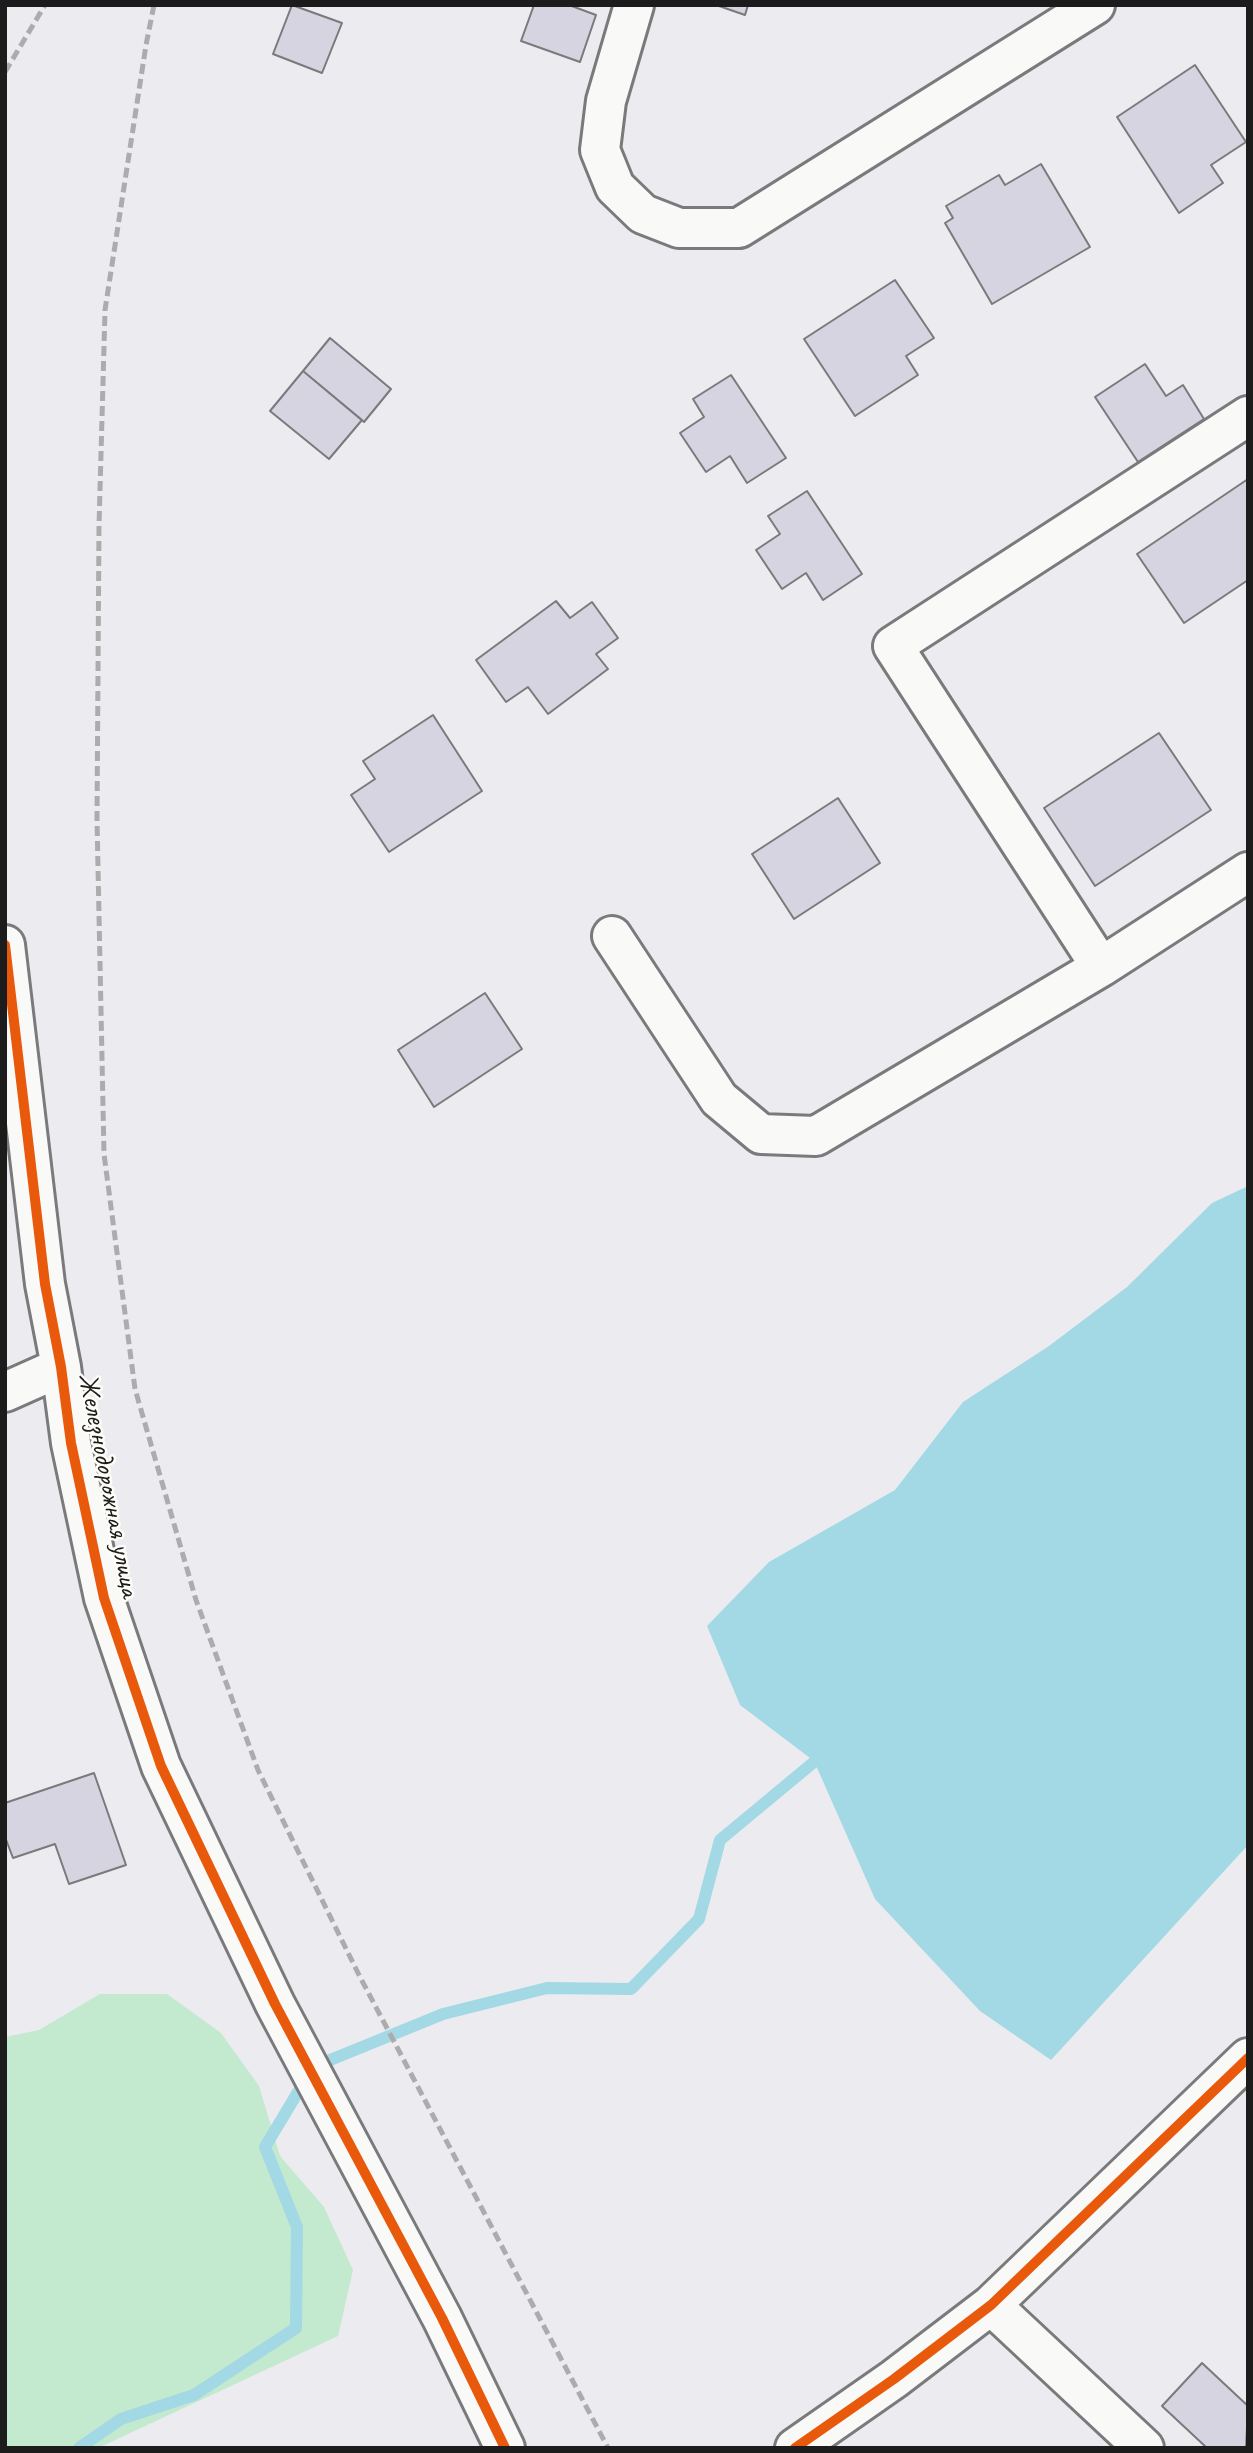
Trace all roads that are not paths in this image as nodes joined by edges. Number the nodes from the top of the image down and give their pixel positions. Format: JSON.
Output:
{"nodes":[{"id":1,"x":634,"y":5,"type":"edge"},
{"id":2,"x":1095,"y":5,"type":"edge"},
{"id":3,"x":1248,"y":416,"type":"edge"},
{"id":4,"x":1248,"y":872,"type":"edge"},
{"id":5,"x":612,"y":936,"type":"dead end"},
{"id":6,"x":5,"y":945,"type":"edge"},
{"id":7,"x":1101,"y":967,"type":"junction"},
{"id":8,"x":61,"y":1367,"type":"junction"},
{"id":9,"x":5,"y":1392,"type":"edge"},
{"id":10,"x":1248,"y":2058,"type":"edge"},
{"id":11,"x":991,"y":2305,"type":"junction"},
{"id":12,"x":505,"y":2448,"type":"edge"},
{"id":13,"x":794,"y":2448,"type":"edge"},
{"id":14,"x":1144,"y":2448,"type":"edge"}],
"edges":[{"from":1,"to":2,"type":"street"},
{"from":3,"to":7,"type":"street"},
{"from":4,"to":7,"type":"street"},
{"from":5,"to":7,"type":"street"},
{"from":6,"to":8,"type":"street","name":"Железнодорожная улица"},
{"from":8,"to":9,"type":"street"},
{"from":8,"to":12,"type":"street","name":"Железнодорожная улица"},
{"from":10,"to":11,"type":"street"},
{"from":11,"to":13,"type":"street"},
{"from":11,"to":14,"type":"street"}]}
